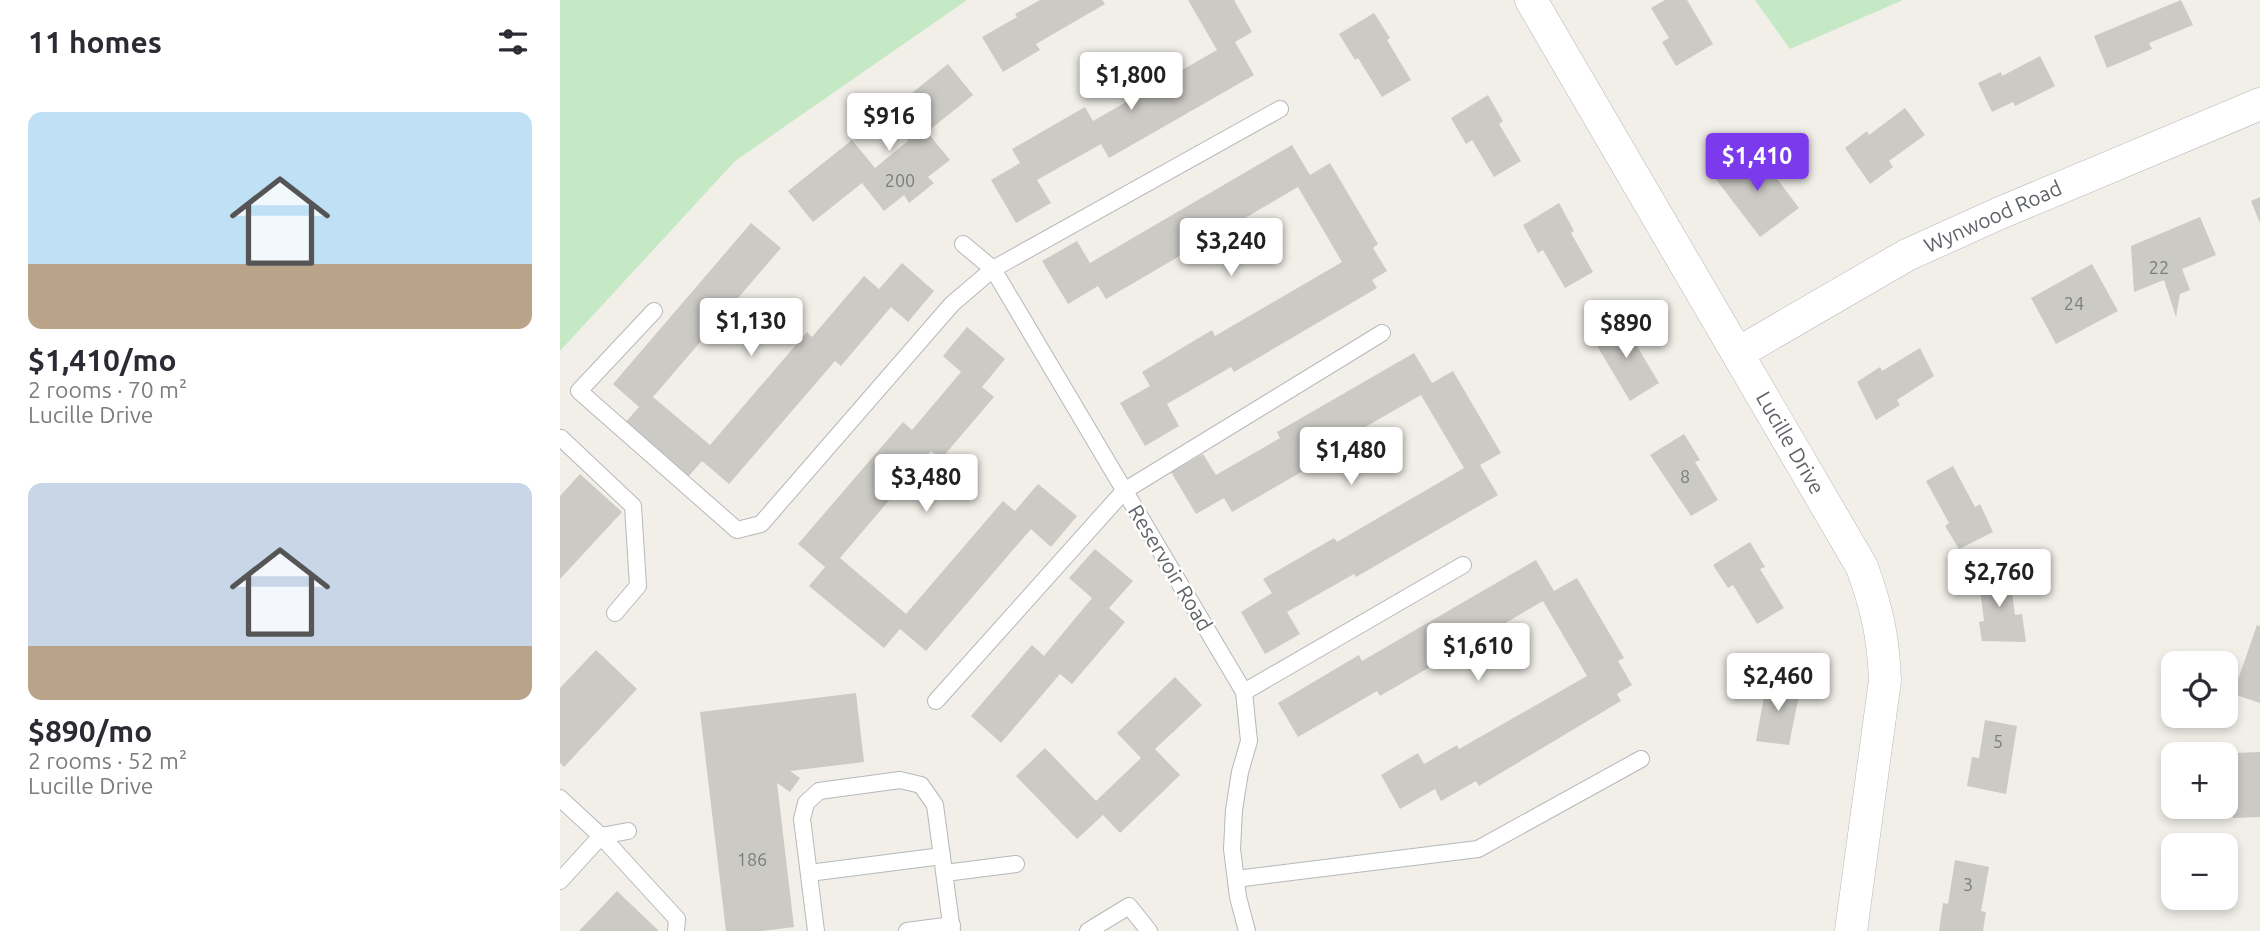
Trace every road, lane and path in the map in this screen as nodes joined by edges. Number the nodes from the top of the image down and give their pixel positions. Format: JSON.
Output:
{"nodes":[{"id":1,"x":1531,"y":0,"type":"edge"},
{"id":2,"x":2260,"y":104,"type":"edge"},
{"id":3,"x":1280,"y":109,"type":"dead end"},
{"id":4,"x":963,"y":244,"type":"dead end"},
{"id":5,"x":993,"y":269,"type":"junction"},
{"id":6,"x":654,"y":311,"type":"dead end"},
{"id":7,"x":1382,"y":333,"type":"dead end"},
{"id":8,"x":1738,"y":353,"type":"junction"},
{"id":9,"x":560,"y":440,"type":"edge"},
{"id":10,"x":1124,"y":491,"type":"junction"},
{"id":11,"x":1463,"y":565,"type":"dead end"},
{"id":12,"x":615,"y":613,"type":"dead end"},
{"id":13,"x":1244,"y":692,"type":"junction"},
{"id":14,"x":936,"y":701,"type":"dead end"},
{"id":15,"x":1641,"y":758,"type":"dead end"},
{"id":16,"x":560,"y":798,"type":"edge"},
{"id":17,"x":628,"y":831,"type":"dead end"},
{"id":18,"x":601,"y":836,"type":"junction"},
{"id":19,"x":942,"y":856,"type":"junction"},
{"id":20,"x":1016,"y":864,"type":"dead end"},
{"id":21,"x":809,"y":873,"type":"junction"},
{"id":22,"x":944,"y":873,"type":"junction"},
{"id":23,"x":1236,"y":879,"type":"junction"},
{"id":24,"x":560,"y":881,"type":"edge"},
{"id":25,"x":952,"y":928,"type":"edge"},
{"id":26,"x":676,"y":931,"type":"edge"},
{"id":27,"x":816,"y":931,"type":"edge"},
{"id":28,"x":907,"y":931,"type":"edge"},
{"id":29,"x":1088,"y":931,"type":"edge"},
{"id":30,"x":1149,"y":931,"type":"edge"},
{"id":31,"x":1247,"y":931,"type":"edge"},
{"id":32,"x":1851,"y":931,"type":"edge"}],
"edges":[{"from":1,"to":8,"type":"street","name":"Lucille Drive"},
{"from":2,"to":8,"type":"street","name":"Wynwood Road"},
{"from":3,"to":5,"type":"lane"},
{"from":4,"to":5,"type":"lane","name":"Reservoir Road"},
{"from":5,"to":6,"type":"lane"},
{"from":5,"to":10,"type":"lane","name":"Reservoir Road"},
{"from":7,"to":10,"type":"lane"},
{"from":8,"to":32,"type":"street","name":"Lucille Drive"},
{"from":9,"to":12,"type":"lane"},
{"from":10,"to":13,"type":"lane","name":"Reservoir Road"},
{"from":10,"to":14,"type":"lane"},
{"from":11,"to":13,"type":"lane"},
{"from":13,"to":23,"type":"lane","name":"Reservoir Road"},
{"from":15,"to":23,"type":"lane"},
{"from":16,"to":18,"type":"lane"},
{"from":17,"to":18,"type":"lane"},
{"from":18,"to":24,"type":"lane"},
{"from":18,"to":26,"type":"lane"},
{"from":19,"to":21,"type":"lane"},
{"from":19,"to":21,"type":"lane"},
{"from":19,"to":22,"type":"lane"},
{"from":20,"to":22,"type":"lane"},
{"from":21,"to":27,"type":"lane"},
{"from":22,"to":25,"type":"lane"},
{"from":23,"to":31,"type":"lane","name":"Reservoir Road"},
{"from":25,"to":28,"type":"lane"},
{"from":29,"to":30,"type":"lane"}]}
